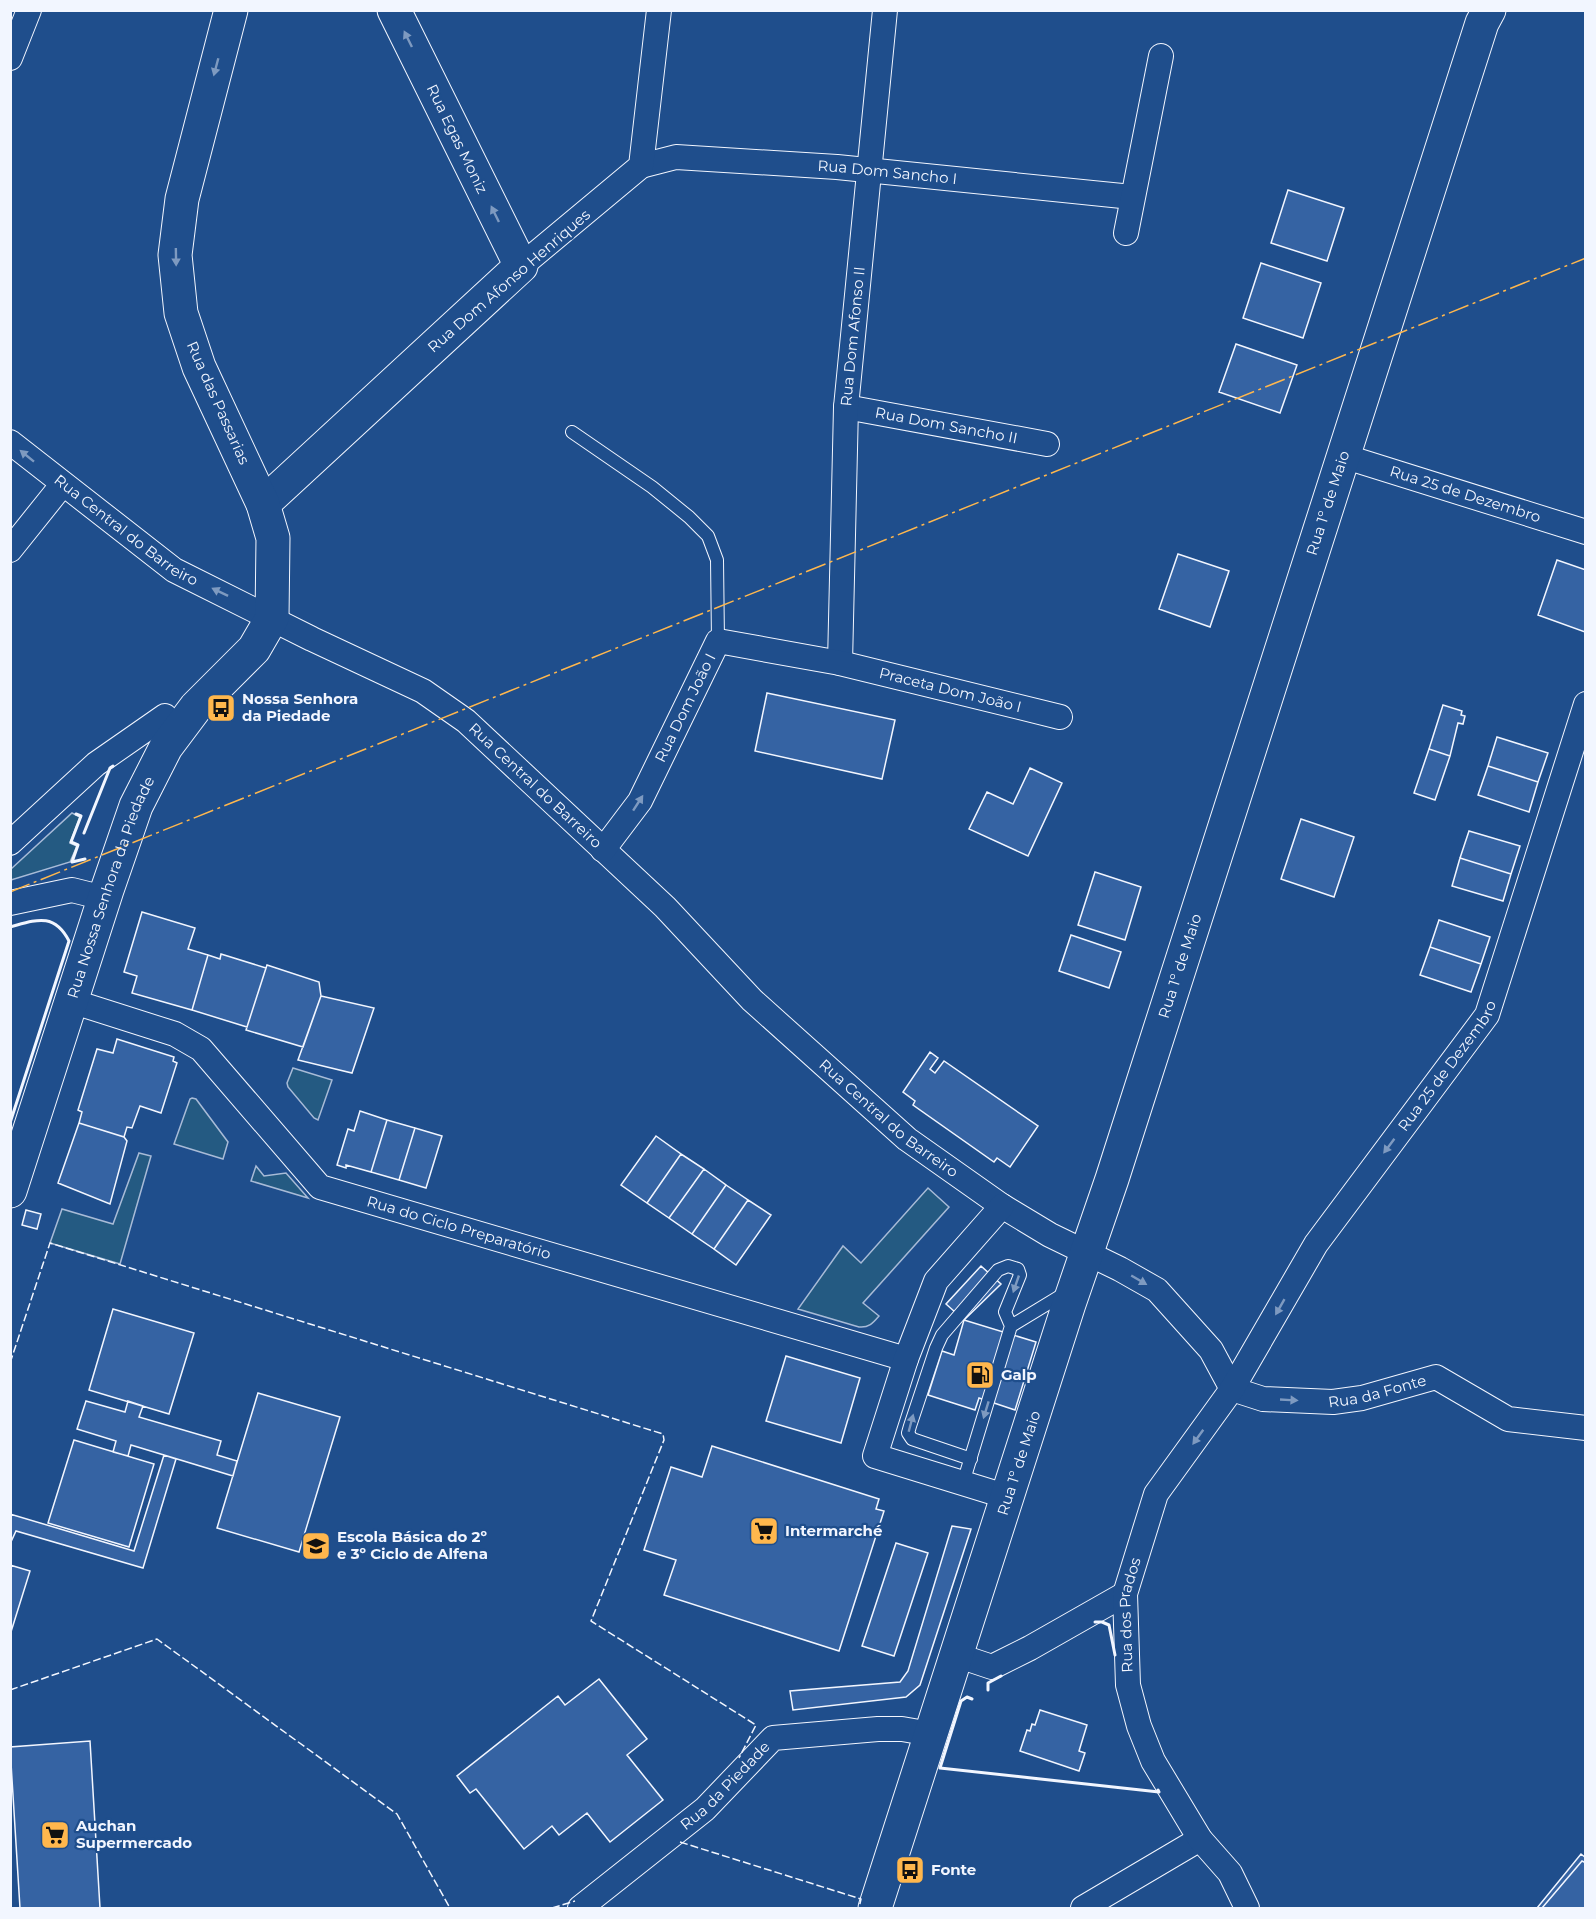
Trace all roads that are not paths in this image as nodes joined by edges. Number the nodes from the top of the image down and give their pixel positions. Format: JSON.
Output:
{"nodes":[{"id":1,"x":29,"y":10,"type":"edge"},
{"id":2,"x":231,"y":10,"type":"edge"},
{"id":3,"x":394,"y":10,"type":"edge"},
{"id":4,"x":659,"y":10,"type":"edge"},
{"id":5,"x":885,"y":10,"type":"edge"},
{"id":6,"x":1484,"y":15,"type":"edge"},
{"id":7,"x":1161,"y":56,"type":"dead end"},
{"id":8,"x":10,"y":58,"type":"edge"},
{"id":9,"x":641,"y":166,"type":"junction"},
{"id":10,"x":868,"y":169,"type":"junction"},
{"id":11,"x":1132,"y":196,"type":"junction"},
{"id":12,"x":1126,"y":233,"type":"dead end"},
{"id":13,"x":521,"y":267,"type":"junction"},
{"id":14,"x":846,"y":407,"type":"junction"},
{"id":15,"x":572,"y":432,"type":"dead end"},
{"id":16,"x":10,"y":442,"type":"edge"},
{"id":17,"x":1047,"y":444,"type":"dead end"},
{"id":18,"x":1343,"y":456,"type":"junction"},
{"id":19,"x":62,"y":484,"type":"junction"},
{"id":20,"x":264,"y":504,"type":"junction"},
{"id":21,"x":1586,"y":532,"type":"edge"},
{"id":22,"x":10,"y":550,"type":"edge"},
{"id":23,"x":272,"y":618,"type":"junction"},
{"id":24,"x":718,"y":640,"type":"junction"},
{"id":25,"x":840,"y":663,"type":"junction"},
{"id":26,"x":1586,"y":704,"type":"edge"},
{"id":27,"x":165,"y":716,"type":"dead end"},
{"id":28,"x":1060,"y":717,"type":"dead end"},
{"id":29,"x":10,"y":843,"type":"edge"},
{"id":30,"x":603,"y":850,"type":"junction"},
{"id":31,"x":104,"y":898,"type":"junction"},
{"id":32,"x":10,"y":903,"type":"edge"},
{"id":33,"x":71,"y":1000,"type":"junction"},
{"id":34,"x":10,"y":1191,"type":"edge"},
{"id":35,"x":1002,"y":1206,"type":"junction"},
{"id":36,"x":1087,"y":1254,"type":"junction"},
{"id":37,"x":1076,"y":1287,"type":"junction"},
{"id":38,"x":1011,"y":1326,"type":"junction"},
{"id":39,"x":906,"y":1359,"type":"junction"},
{"id":40,"x":1232,"y":1389,"type":"junction"},
{"id":41,"x":1586,"y":1428,"type":"edge"},
{"id":42,"x":971,"y":1459,"type":"junction"},
{"id":43,"x":963,"y":1483,"type":"junction"},
{"id":44,"x":1008,"y":1497,"type":"junction"},
{"id":45,"x":1125,"y":1594,"type":"junction"},
{"id":46,"x":956,"y":1655,"type":"junction"},
{"id":47,"x":931,"y":1734,"type":"junction"},
{"id":48,"x":1200,"y":1839,"type":"junction"},
{"id":49,"x":580,"y":1908,"type":"edge"},
{"id":50,"x":875,"y":1908,"type":"edge"},
{"id":51,"x":1083,"y":1908,"type":"edge"},
{"id":52,"x":1247,"y":1908,"type":"edge"}],
"edges":[{"from":1,"to":8,"type":"street"},
{"from":2,"to":20,"type":"main road","name":"Rua das Passarias","one_way":true},
{"from":13,"to":3,"type":"main road","name":"Rua Egas Moniz","one_way":true},
{"from":4,"to":9,"type":"street"},
{"from":5,"to":10,"type":"street","name":"Rua Dom Afonso II"},
{"from":6,"to":18,"type":"main road","name":"Rua 1º de Maio"},
{"from":7,"to":11,"type":"street"},
{"from":9,"to":10,"type":"street","name":"Rua Dom Sancho I"},
{"from":9,"to":13,"type":"street","name":"Rua Dom Afonso Henriques"},
{"from":10,"to":11,"type":"street","name":"Rua Dom Sancho I"},
{"from":10,"to":14,"type":"street","name":"Rua Dom Afonso II"},
{"from":11,"to":12,"type":"street"},
{"from":13,"to":20,"type":"main road","name":"Rua Dom Afonso Henriques"},
{"from":14,"to":17,"type":"street","name":"Rua Dom Sancho II"},
{"from":14,"to":25,"type":"street","name":"Rua Dom Afonso II"},
{"from":15,"to":24,"type":"lane"},
{"from":19,"to":16,"type":"street","name":"Rua Central do Barreiro","one_way":true},
{"from":18,"to":21,"type":"street","name":"Rua 25 de Dezembro"},
{"from":18,"to":36,"type":"main road","name":"Rua 1º de Maio"},
{"from":19,"to":22,"type":"street"},
{"from":23,"to":19,"type":"street","name":"Rua Central do Barreiro","one_way":true},
{"from":20,"to":23,"type":"main road","name":"Rua das Passarias"},
{"from":23,"to":30,"type":"street","name":"Rua Central do Barreiro"},
{"from":23,"to":31,"type":"main road","name":"Rua Nossa Senhora da Piedade"},
{"from":24,"to":25,"type":"street","name":"Rua Dom João I"},
{"from":30,"to":24,"type":"street","name":"Rua Dom João I","one_way":true},
{"from":25,"to":28,"type":"street","name":"Praceta Dom João I"},
{"from":26,"to":40,"type":"street","name":"Rua 25 de Dezembro","one_way":true},
{"from":27,"to":29,"type":"street"},
{"from":30,"to":35,"type":"street","name":"Rua Central do Barreiro"},
{"from":31,"to":32,"type":"street"},
{"from":31,"to":33,"type":"main road","name":"Rua Nossa Senhora da Piedade"},
{"from":33,"to":34,"type":"main road","name":"Rua Nossa Senhora da Piedade"},
{"from":33,"to":39,"type":"street","name":"Rua do Ciclo Preparatório"},
{"from":35,"to":36,"type":"street","name":"Rua Central do Barreiro"},
{"from":35,"to":39,"type":"street"},
{"from":36,"to":37,"type":"main road","name":"Rua 1º de Maio"},
{"from":36,"to":40,"type":"street","name":"Rua Central do Barreiro","one_way":true},
{"from":37,"to":38,"type":"lane"},
{"from":37,"to":44,"type":"main road","name":"Rua 1º de Maio"},
{"from":38,"to":42,"type":"lane","one_way":true},
{"from":42,"to":38,"type":"lane","one_way":true},
{"from":39,"to":43,"type":"street"},
{"from":40,"to":41,"type":"street","name":"Rua da Fonte","one_way":true},
{"from":40,"to":45,"type":"street","name":"Rua dos Prados","one_way":true},
{"from":42,"to":43,"type":"lane"},
{"from":43,"to":44,"type":"street"},
{"from":44,"to":46,"type":"main road","name":"Rua 1º de Maio"},
{"from":45,"to":46,"type":"street"},
{"from":45,"to":48,"type":"street","name":"Rua dos Prados"},
{"from":46,"to":47,"type":"main road","name":"Rua 1º de Maio"},
{"from":47,"to":49,"type":"street","name":"Rua da Piedade"},
{"from":47,"to":50,"type":"main road","name":"Rua 1º de Maio"},
{"from":48,"to":51,"type":"street"},
{"from":48,"to":52,"type":"street","name":"Rua dos Prados"}]}
